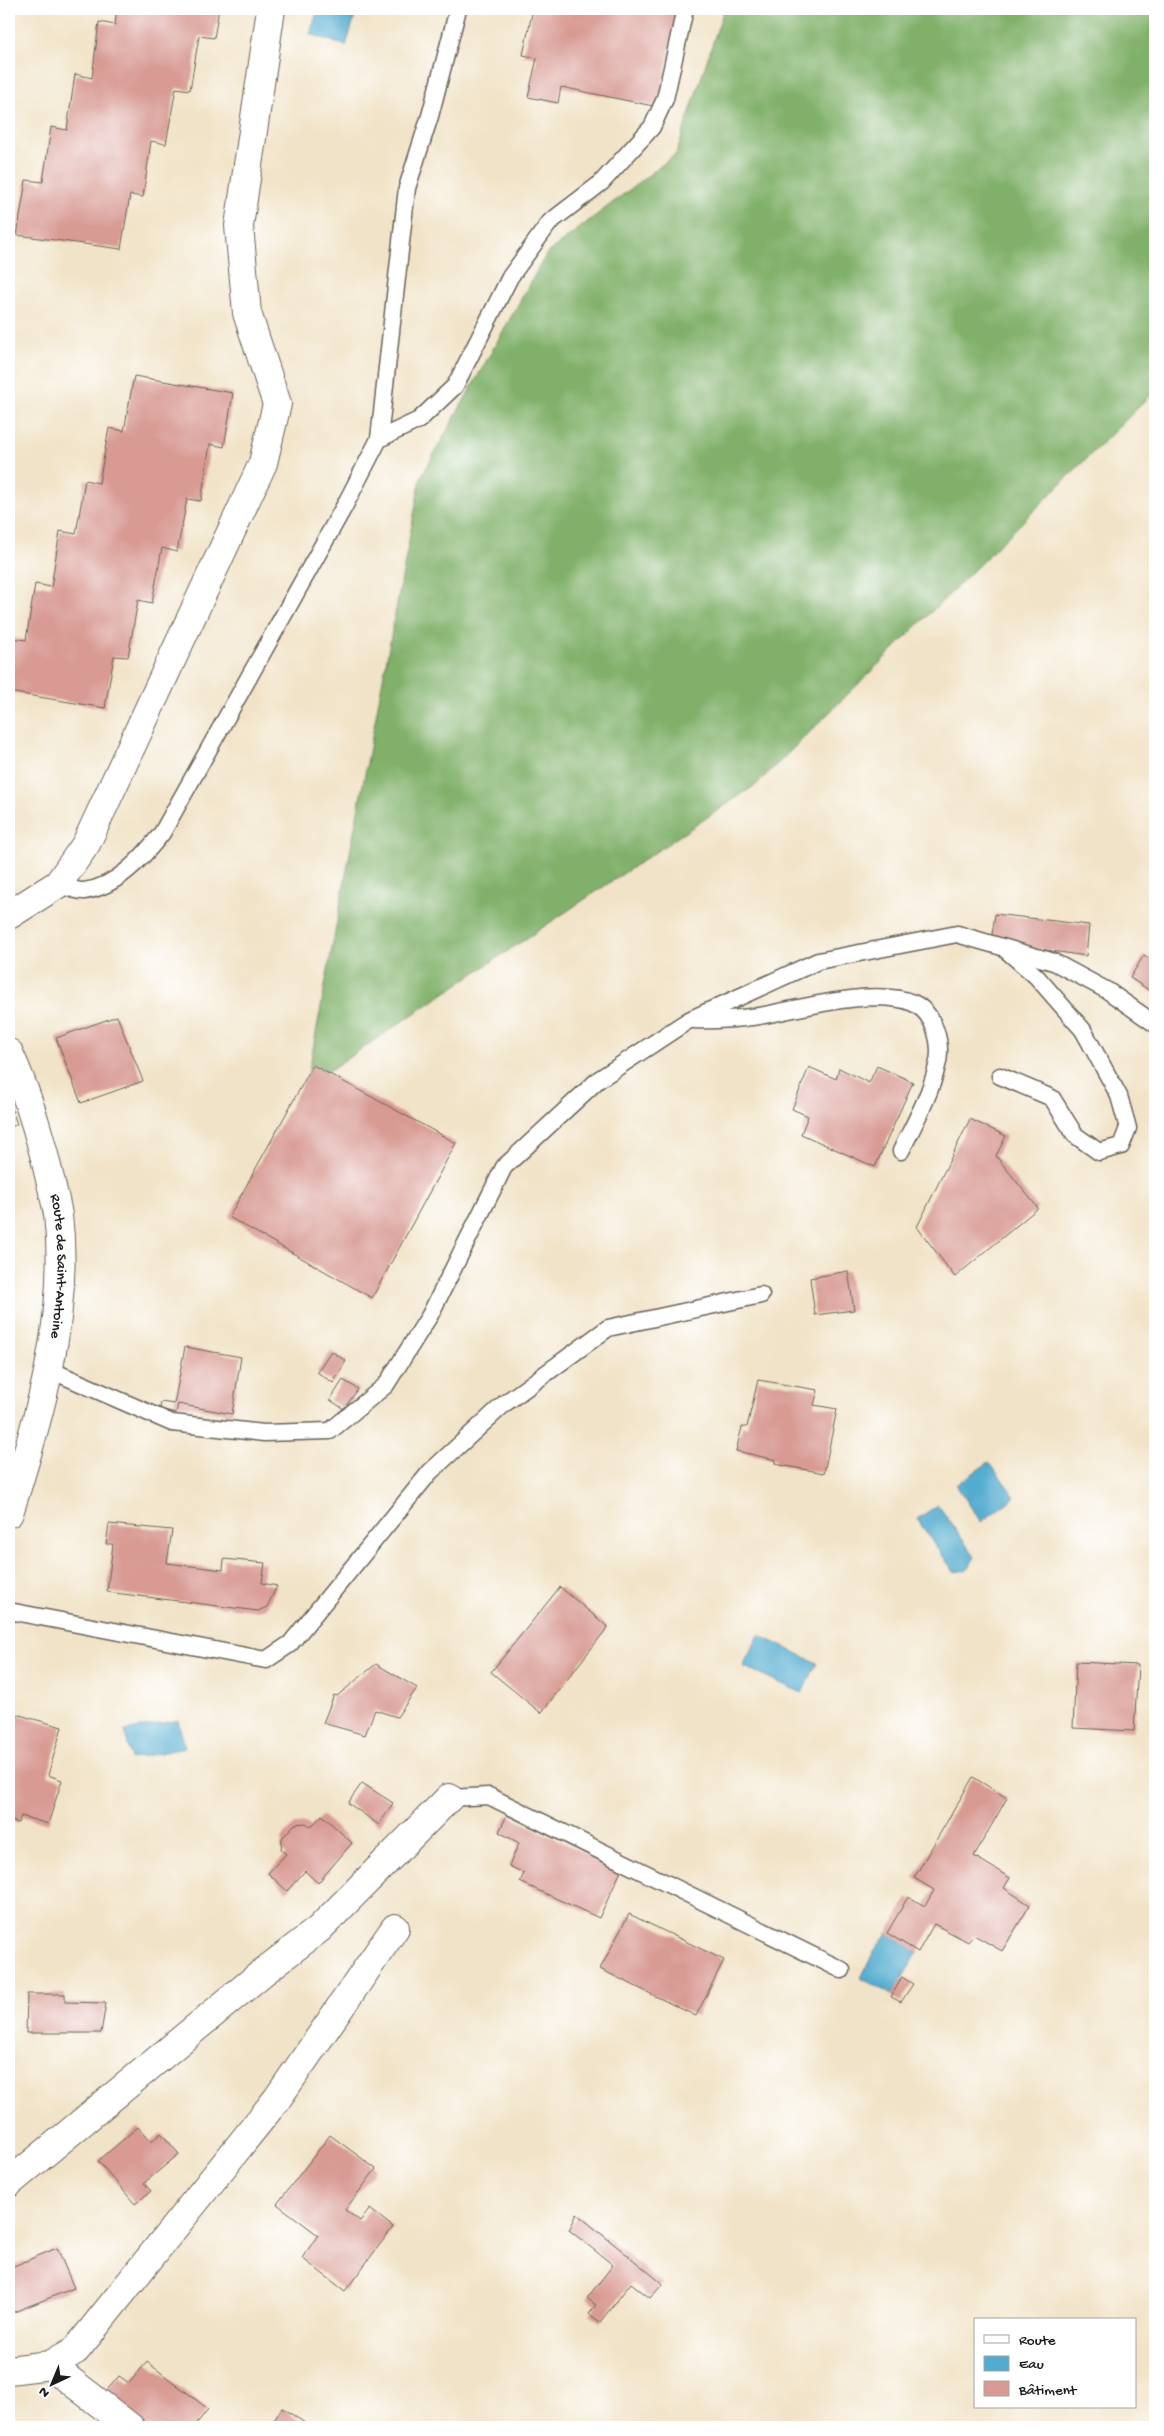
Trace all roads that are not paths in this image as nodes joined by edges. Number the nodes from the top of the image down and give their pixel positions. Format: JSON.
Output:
{"nodes":[{"id":1,"x":271,"y":9,"type":"edge"},
{"id":2,"x":458,"y":9,"type":"edge"},
{"id":3,"x":685,"y":9,"type":"edge"},
{"id":4,"x":379,"y":439,"type":"junction"},
{"id":5,"x":58,"y":884,"type":"junction"},
{"id":6,"x":9,"y":915,"type":"edge"},
{"id":7,"x":1003,"y":947,"type":"junction"},
{"id":8,"x":689,"y":1020,"type":"junction"},
{"id":9,"x":1155,"y":1024,"type":"edge"},
{"id":10,"x":9,"y":1052,"type":"edge"},
{"id":11,"x":1000,"y":1076,"type":"dead end"},
{"id":12,"x":901,"y":1151,"type":"dead end"},
{"id":13,"x":761,"y":1295,"type":"dead end"},
{"id":14,"x":48,"y":1369,"type":"junction"},
{"id":15,"x":9,"y":1513,"type":"edge"},
{"id":16,"x":9,"y":1611,"type":"edge"},
{"id":17,"x":449,"y":1798,"type":"joint"},
{"id":18,"x":396,"y":1928,"type":"dead end"},
{"id":19,"x":842,"y":1970,"type":"dead end"},
{"id":20,"x":9,"y":2183,"type":"edge"},
{"id":21,"x":50,"y":2365,"type":"junction"},
{"id":22,"x":9,"y":2370,"type":"edge"},
{"id":23,"x":130,"y":2427,"type":"edge"}],
"edges":[{"from":1,"to":5,"type":"street"},
{"from":2,"to":4,"type":"lane"},
{"from":3,"to":4,"type":"lane"},
{"from":4,"to":5,"type":"lane"},
{"from":5,"to":6,"type":"street"},
{"from":7,"to":8,"type":"lane"},
{"from":7,"to":9,"type":"lane"},
{"from":7,"to":11,"type":"lane"},
{"from":8,"to":12,"type":"lane"},
{"from":8,"to":14,"type":"lane"},
{"from":10,"to":14,"type":"street","name":"Route de Saint-Antoine"},
{"from":13,"to":16,"type":"lane"},
{"from":14,"to":15,"type":"street","name":"Route de Saint-Antoine"},
{"from":17,"to":19,"type":"lane"},
{"from":17,"to":20,"type":"street"},
{"from":18,"to":21,"type":"street"},
{"from":21,"to":22,"type":"street"},
{"from":21,"to":23,"type":"street"}]}
